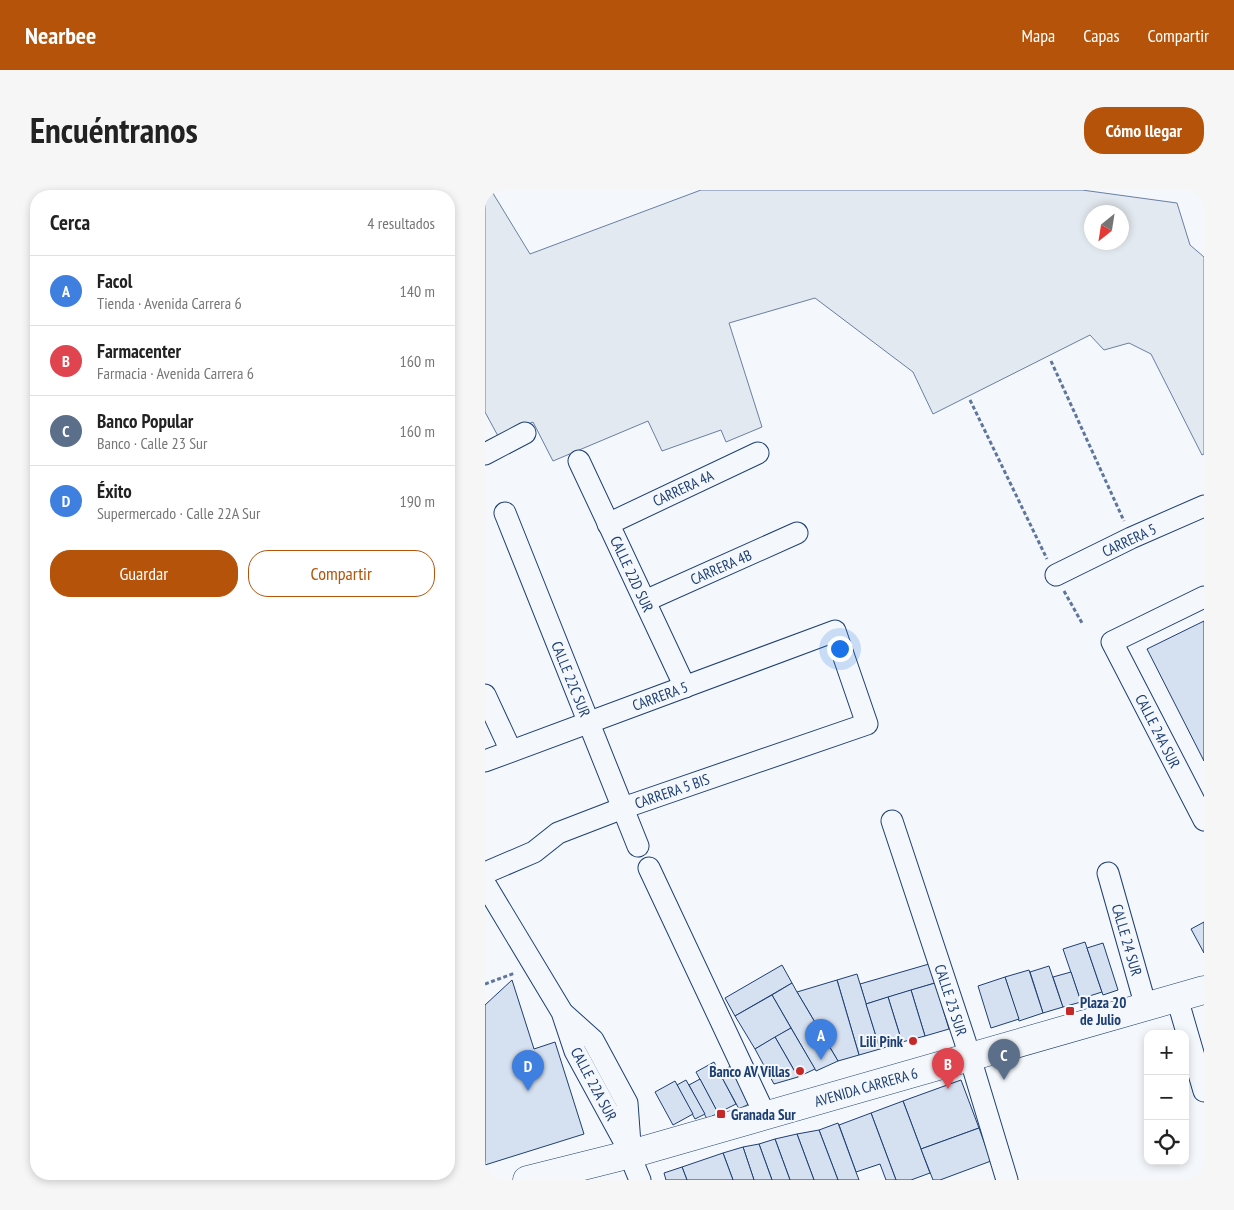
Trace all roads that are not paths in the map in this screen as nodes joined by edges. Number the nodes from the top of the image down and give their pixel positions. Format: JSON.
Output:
{"nodes":[{"id":1,"x":525,"y":433,"type":"dead end"},
{"id":2,"x":758,"y":453,"type":"dead end"},
{"id":3,"x":485,"y":454,"type":"edge"},
{"id":4,"x":579,"y":461,"type":"dead end"},
{"id":5,"x":1204,"y":506,"type":"edge"},
{"id":6,"x":505,"y":513,"type":"dead end"},
{"id":7,"x":609,"y":524,"type":"junction"},
{"id":8,"x":797,"y":532,"type":"dead end"},
{"id":9,"x":1056,"y":576,"type":"road end"},
{"id":10,"x":1204,"y":597,"type":"edge"},
{"id":11,"x":645,"y":601,"type":"junction"},
{"id":12,"x":685,"y":687,"type":"junction"},
{"id":13,"x":485,"y":695,"type":"edge"},
{"id":14,"x":589,"y":723,"type":"junction"},
{"id":15,"x":867,"y":724,"type":"joint"},
{"id":16,"x":511,"y":751,"type":"junction"},
{"id":17,"x":485,"y":760,"type":"edge"},
{"id":18,"x":623,"y":808,"type":"junction"},
{"id":19,"x":1204,"y":820,"type":"edge"},
{"id":20,"x":892,"y":821,"type":"dead end"},
{"id":21,"x":638,"y":846,"type":"dead end"},
{"id":22,"x":649,"y":868,"type":"dead end"},
{"id":23,"x":485,"y":873,"type":"edge"},
{"id":24,"x":1108,"y":873,"type":"dead end"},
{"id":25,"x":485,"y":884,"type":"edge"},
{"id":26,"x":1204,"y":990,"type":"edge"},
{"id":27,"x":1177,"y":998,"type":"junction"},
{"id":28,"x":1146,"y":1006,"type":"junction"},
{"id":29,"x":969,"y":1057,"type":"junction"},
{"id":30,"x":1204,"y":1091,"type":"edge"},
{"id":31,"x":765,"y":1115,"type":"junction"},
{"id":32,"x":631,"y":1154,"type":"junction"},
{"id":33,"x":527,"y":1180,"type":"edge"},
{"id":34,"x":640,"y":1180,"type":"edge"},
{"id":35,"x":1007,"y":1180,"type":"edge"}],
"edges":[{"from":1,"to":3,"type":"street"},
{"from":2,"to":7,"type":"street","name":"CARRERA 4A"},
{"from":4,"to":7,"type":"street","name":"CALLE 22D SUR"},
{"from":5,"to":9,"type":"street","name":"CARRERA 5"},
{"from":6,"to":14,"type":"street","name":"CALLE 22C SUR"},
{"from":7,"to":11,"type":"street","name":"CALLE 22D SUR"},
{"from":8,"to":11,"type":"street","name":"CARRERA 4B"},
{"from":10,"to":19,"type":"street","name":"CALLE 24A SUR"},
{"from":11,"to":12,"type":"street","name":"CALLE 22D SUR"},
{"from":12,"to":14,"type":"street","name":"CARRERA 5"},
{"from":12,"to":15,"type":"street","name":"CARRERA 5"},
{"from":13,"to":16,"type":"street"},
{"from":14,"to":16,"type":"street","name":"CARRERA 5"},
{"from":14,"to":18,"type":"street","name":"CALLE 22C SUR"},
{"from":15,"to":18,"type":"street","name":"CARRERA 5 BIS"},
{"from":16,"to":17,"type":"street","name":"CARRERA 5"},
{"from":18,"to":21,"type":"street","name":"CALLE 22C SUR"},
{"from":18,"to":23,"type":"street","name":"CARRERA 5 BIS"},
{"from":20,"to":29,"type":"street","name":"CALLE 23 SUR"},
{"from":22,"to":31,"type":"street"},
{"from":24,"to":28,"type":"street","name":"CALLE 24 SUR"},
{"from":25,"to":32,"type":"street","name":"CALLE 22A SUR"},
{"from":26,"to":27,"type":"main road","name":"AVENIDA CARRERA 6"},
{"from":27,"to":28,"type":"main road","name":"AVENIDA CARRERA 6"},
{"from":27,"to":30,"type":"street"},
{"from":28,"to":29,"type":"main road","name":"AVENIDA CARRERA 6"},
{"from":29,"to":31,"type":"main road","name":"AVENIDA CARRERA 6"},
{"from":29,"to":35,"type":"street","name":"CALLE 23 SUR"},
{"from":31,"to":32,"type":"main road","name":"AVENIDA CARRERA 6"},
{"from":32,"to":33,"type":"main road","name":"AVENIDA CARRERA 6"},
{"from":32,"to":34,"type":"street","name":"CALLE 22A SUR"}]}
